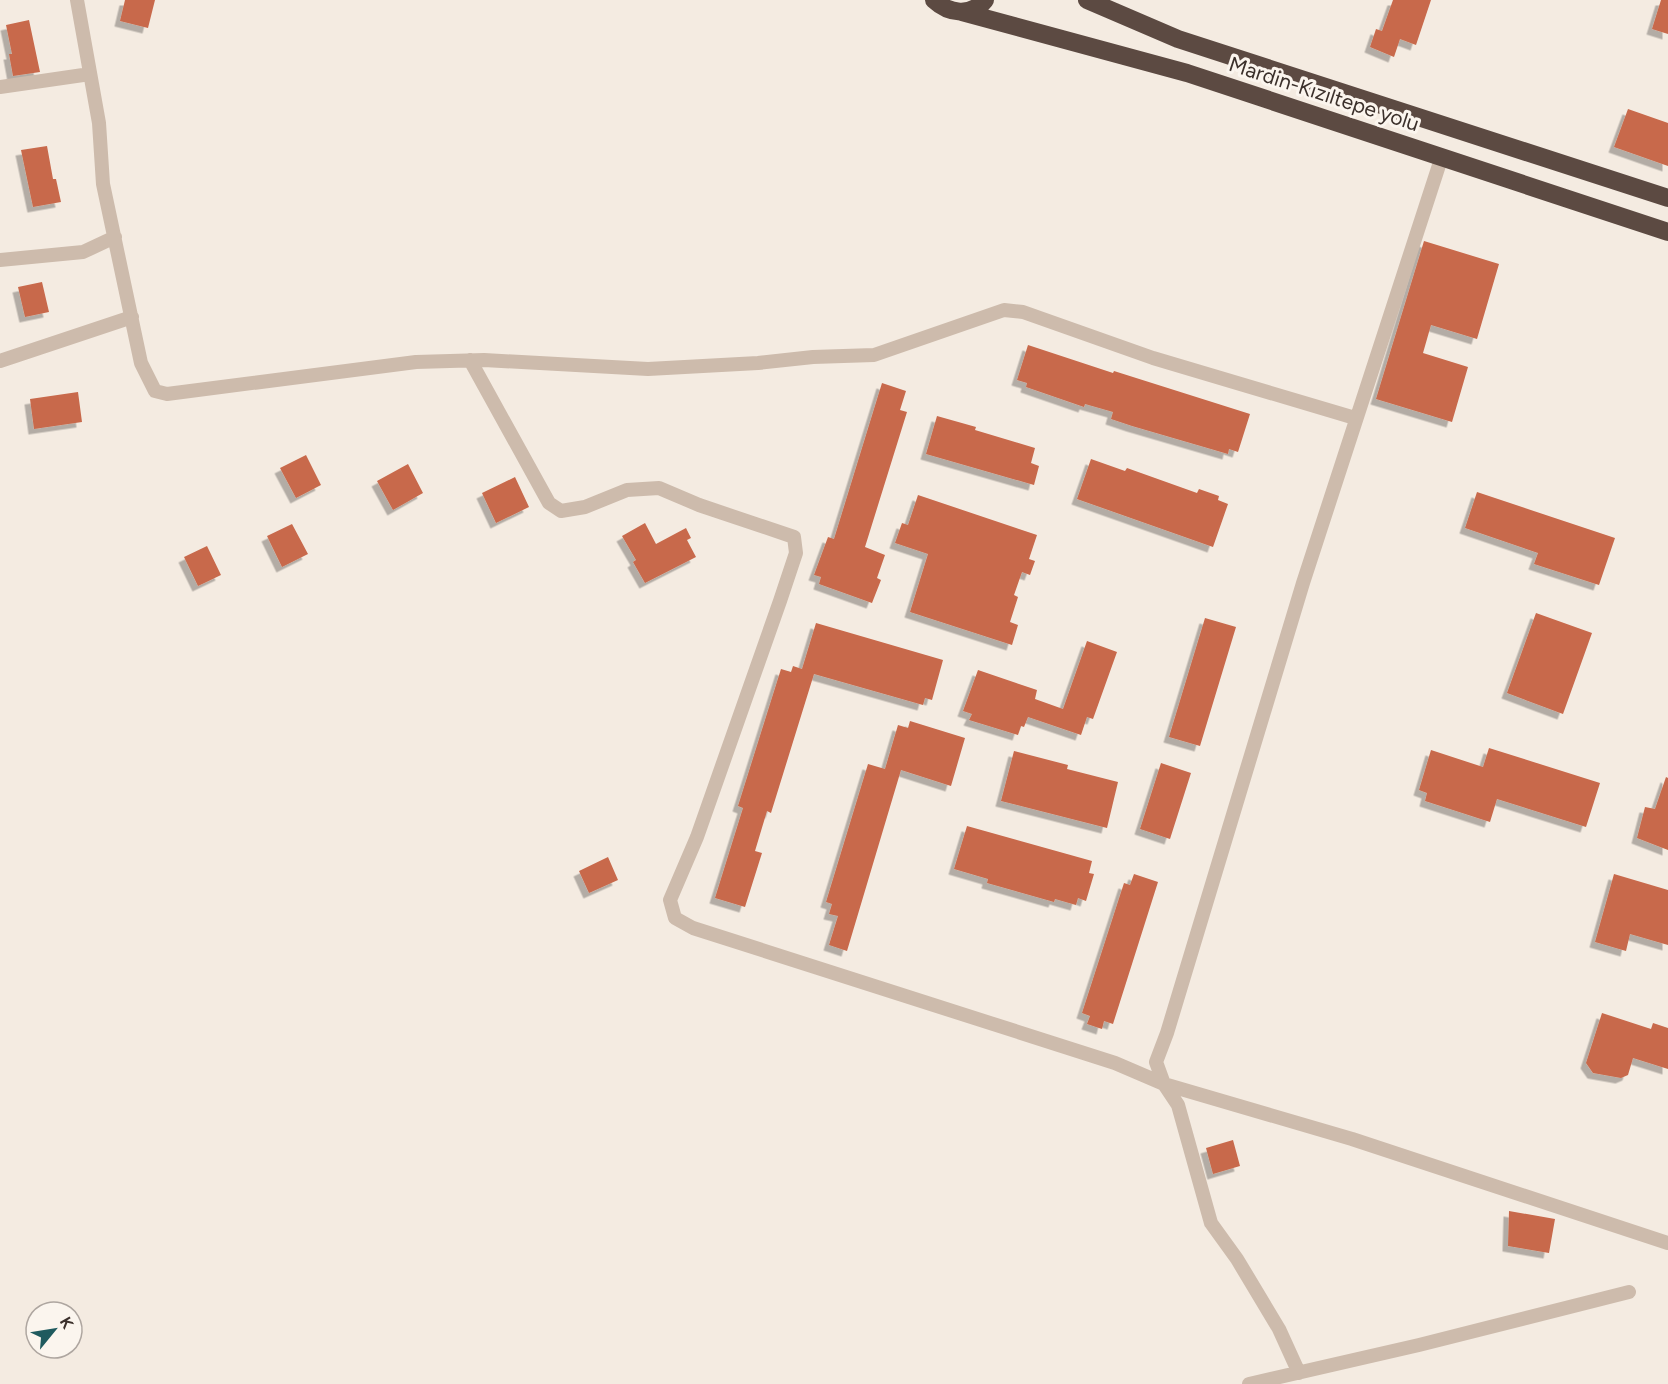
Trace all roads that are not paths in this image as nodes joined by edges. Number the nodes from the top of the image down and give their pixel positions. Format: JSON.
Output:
{"nodes":[{"id":1,"x":77,"y":0,"type":"edge"},
{"id":2,"x":922,"y":0,"type":"edge"},
{"id":3,"x":985,"y":0,"type":"edge"},
{"id":4,"x":1087,"y":0,"type":"edge"},
{"id":5,"x":938,"y":3,"type":"edge"},
{"id":6,"x":962,"y":12,"type":"junction"},
{"id":7,"x":90,"y":74,"type":"junction"},
{"id":8,"x":0,"y":87,"type":"edge"},
{"id":9,"x":1442,"y":156,"type":"junction"},
{"id":10,"x":1668,"y":198,"type":"edge"},
{"id":11,"x":1668,"y":232,"type":"edge"},
{"id":12,"x":115,"y":237,"type":"junction"},
{"id":13,"x":0,"y":260,"type":"edge"},
{"id":14,"x":132,"y":317,"type":"junction"},
{"id":15,"x":470,"y":360,"type":"junction"},
{"id":16,"x":0,"y":362,"type":"edge"},
{"id":17,"x":1355,"y":418,"type":"junction"},
{"id":18,"x":1164,"y":1084,"type":"junction"},
{"id":19,"x":1668,"y":1243,"type":"edge"},
{"id":20,"x":1629,"y":1292,"type":"dead end"},
{"id":21,"x":1299,"y":1373,"type":"junction"},
{"id":22,"x":1250,"y":1384,"type":"edge"}],
"edges":[{"from":1,"to":7,"type":"street"},
{"from":2,"to":5,"type":"highway"},
{"from":3,"to":6,"type":"highway"},
{"from":4,"to":10,"type":"highway","name":"Mardin-Kızıltepe yolu"},
{"from":5,"to":6,"type":"highway","name":"Mardin-Kızıltepe yolu"},
{"from":6,"to":9,"type":"highway","name":"Mardin-Kızıltepe yolu"},
{"from":7,"to":8,"type":"street"},
{"from":7,"to":12,"type":"street"},
{"from":9,"to":11,"type":"highway","name":"Mardin-Kızıltepe yolu"},
{"from":9,"to":17,"type":"street"},
{"from":12,"to":13,"type":"street"},
{"from":12,"to":14,"type":"street"},
{"from":14,"to":15,"type":"street"},
{"from":14,"to":16,"type":"street"},
{"from":15,"to":17,"type":"street"},
{"from":15,"to":18,"type":"street"},
{"from":17,"to":18,"type":"street"},
{"from":18,"to":19,"type":"street"},
{"from":18,"to":21,"type":"street"},
{"from":20,"to":21,"type":"street"},
{"from":21,"to":22,"type":"street"}]}
